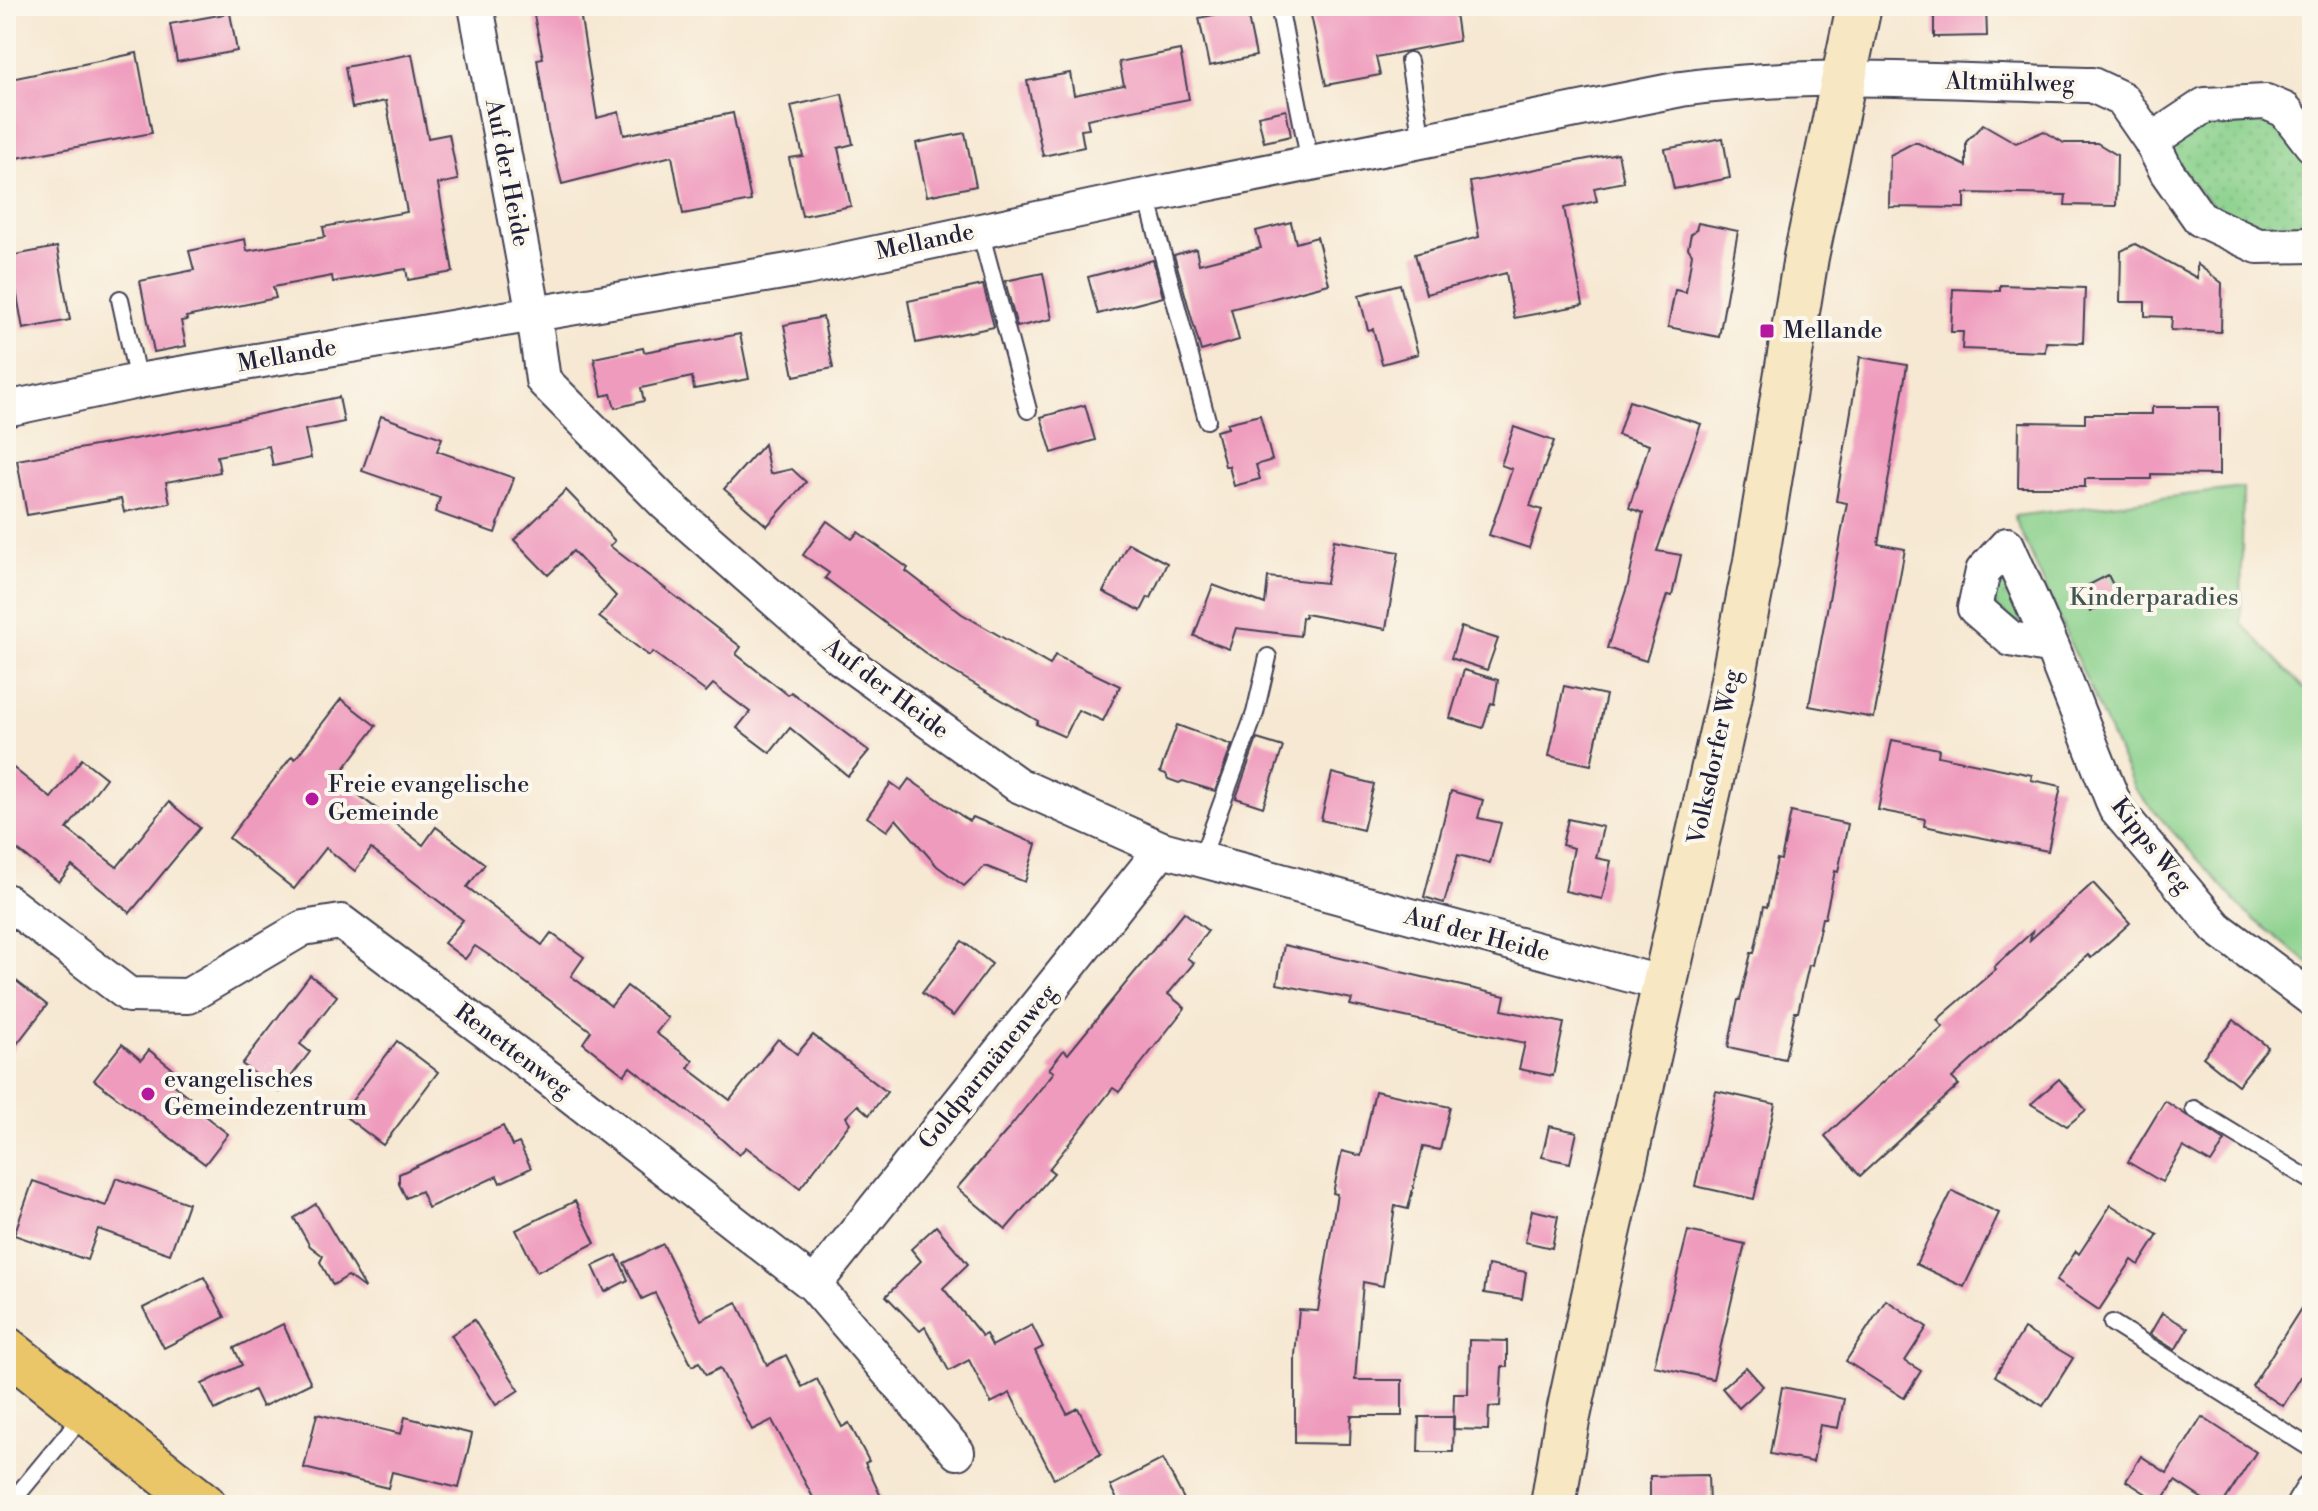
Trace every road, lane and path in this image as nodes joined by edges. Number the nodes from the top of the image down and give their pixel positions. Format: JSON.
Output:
{"nodes":[{"id":1,"x":476,"y":6,"type":"edge"},
{"id":2,"x":1279,"y":6,"type":"edge"},
{"id":3,"x":1859,"y":6,"type":"edge"},
{"id":4,"x":1409,"y":61,"type":"dead end"},
{"id":5,"x":1843,"y":79,"type":"junction"},
{"id":6,"x":1422,"y":141,"type":"junction"},
{"id":7,"x":2151,"y":141,"type":"junction"},
{"id":8,"x":2312,"y":145,"type":"edge"},
{"id":9,"x":1310,"y":163,"type":"junction"},
{"id":10,"x":1147,"y":196,"type":"junction"},
{"id":11,"x":980,"y":231,"type":"junction"},
{"id":12,"x":2312,"y":245,"type":"edge"},
{"id":13,"x":120,"y":299,"type":"dead end"},
{"id":14,"x":534,"y":315,"type":"junction"},
{"id":15,"x":138,"y":381,"type":"junction"},
{"id":16,"x":6,"y":409,"type":"edge"},
{"id":17,"x":1028,"y":410,"type":"dead end"},
{"id":18,"x":1207,"y":420,"type":"dead end"},
{"id":19,"x":2052,"y":647,"type":"dead end"},
{"id":20,"x":1268,"y":657,"type":"dead end"},
{"id":21,"x":1162,"y":849,"type":"junction"},
{"id":22,"x":1201,"y":860,"type":"junction"},
{"id":23,"x":6,"y":901,"type":"edge"},
{"id":24,"x":1664,"y":984,"type":"junction"},
{"id":25,"x":2312,"y":999,"type":"edge"},
{"id":26,"x":2194,"y":1109,"type":"dead end"},
{"id":27,"x":2312,"y":1181,"type":"edge"},
{"id":28,"x":814,"y":1285,"type":"junction"},
{"id":29,"x":2112,"y":1323,"type":"dead end"},
{"id":30,"x":6,"y":1349,"type":"edge"},
{"id":31,"x":86,"y":1411,"type":"junction"},
{"id":32,"x":2312,"y":1449,"type":"edge"},
{"id":33,"x":957,"y":1452,"type":"dead end"},
{"id":34,"x":2312,"y":1492,"type":"edge"},
{"id":35,"x":9,"y":1505,"type":"edge"},
{"id":36,"x":204,"y":1505,"type":"edge"},
{"id":37,"x":1553,"y":1505,"type":"edge"},
{"id":38,"x":2304,"y":1505,"type":"edge"}],
"edges":[{"from":1,"to":14,"type":"street","name":"Auf der Heide"},
{"from":2,"to":9,"type":"lane"},
{"from":3,"to":5,"type":"street","name":"Volksdorfer Weg"},
{"from":4,"to":6,"type":"lane"},
{"from":5,"to":6,"type":"street","name":"Mellande"},
{"from":5,"to":7,"type":"street","name":"Altmühlweg"},
{"from":5,"to":24,"type":"street","name":"Volksdorfer Weg"},
{"from":6,"to":9,"type":"street","name":"Mellande"},
{"from":7,"to":8,"type":"street"},
{"from":7,"to":12,"type":"street","name":"Altmühlweg"},
{"from":9,"to":10,"type":"street","name":"Mellande"},
{"from":10,"to":11,"type":"street","name":"Mellande"},
{"from":10,"to":18,"type":"lane"},
{"from":11,"to":14,"type":"street","name":"Mellande"},
{"from":11,"to":17,"type":"lane"},
{"from":13,"to":15,"type":"lane"},
{"from":14,"to":15,"type":"street","name":"Mellande"},
{"from":14,"to":21,"type":"street","name":"Auf der Heide"},
{"from":15,"to":16,"type":"street","name":"Mellande"},
{"from":19,"to":25,"type":"street","name":"Kipps Weg"},
{"from":20,"to":22,"type":"lane"},
{"from":21,"to":22,"type":"street","name":"Auf der Heide"},
{"from":21,"to":28,"type":"street","name":"Goldparmänenweg"},
{"from":22,"to":24,"type":"street","name":"Auf der Heide"},
{"from":23,"to":28,"type":"street","name":"Renettenweg"},
{"from":24,"to":37,"type":"street","name":"Volksdorfer Weg"},
{"from":26,"to":27,"type":"lane"},
{"from":28,"to":33,"type":"street","name":"Renettenweg"},
{"from":29,"to":32,"type":"lane"},
{"from":30,"to":31,"type":"main road"},
{"from":31,"to":35,"type":"lane"},
{"from":31,"to":36,"type":"main road"},
{"from":34,"to":38,"type":"street"}]}
